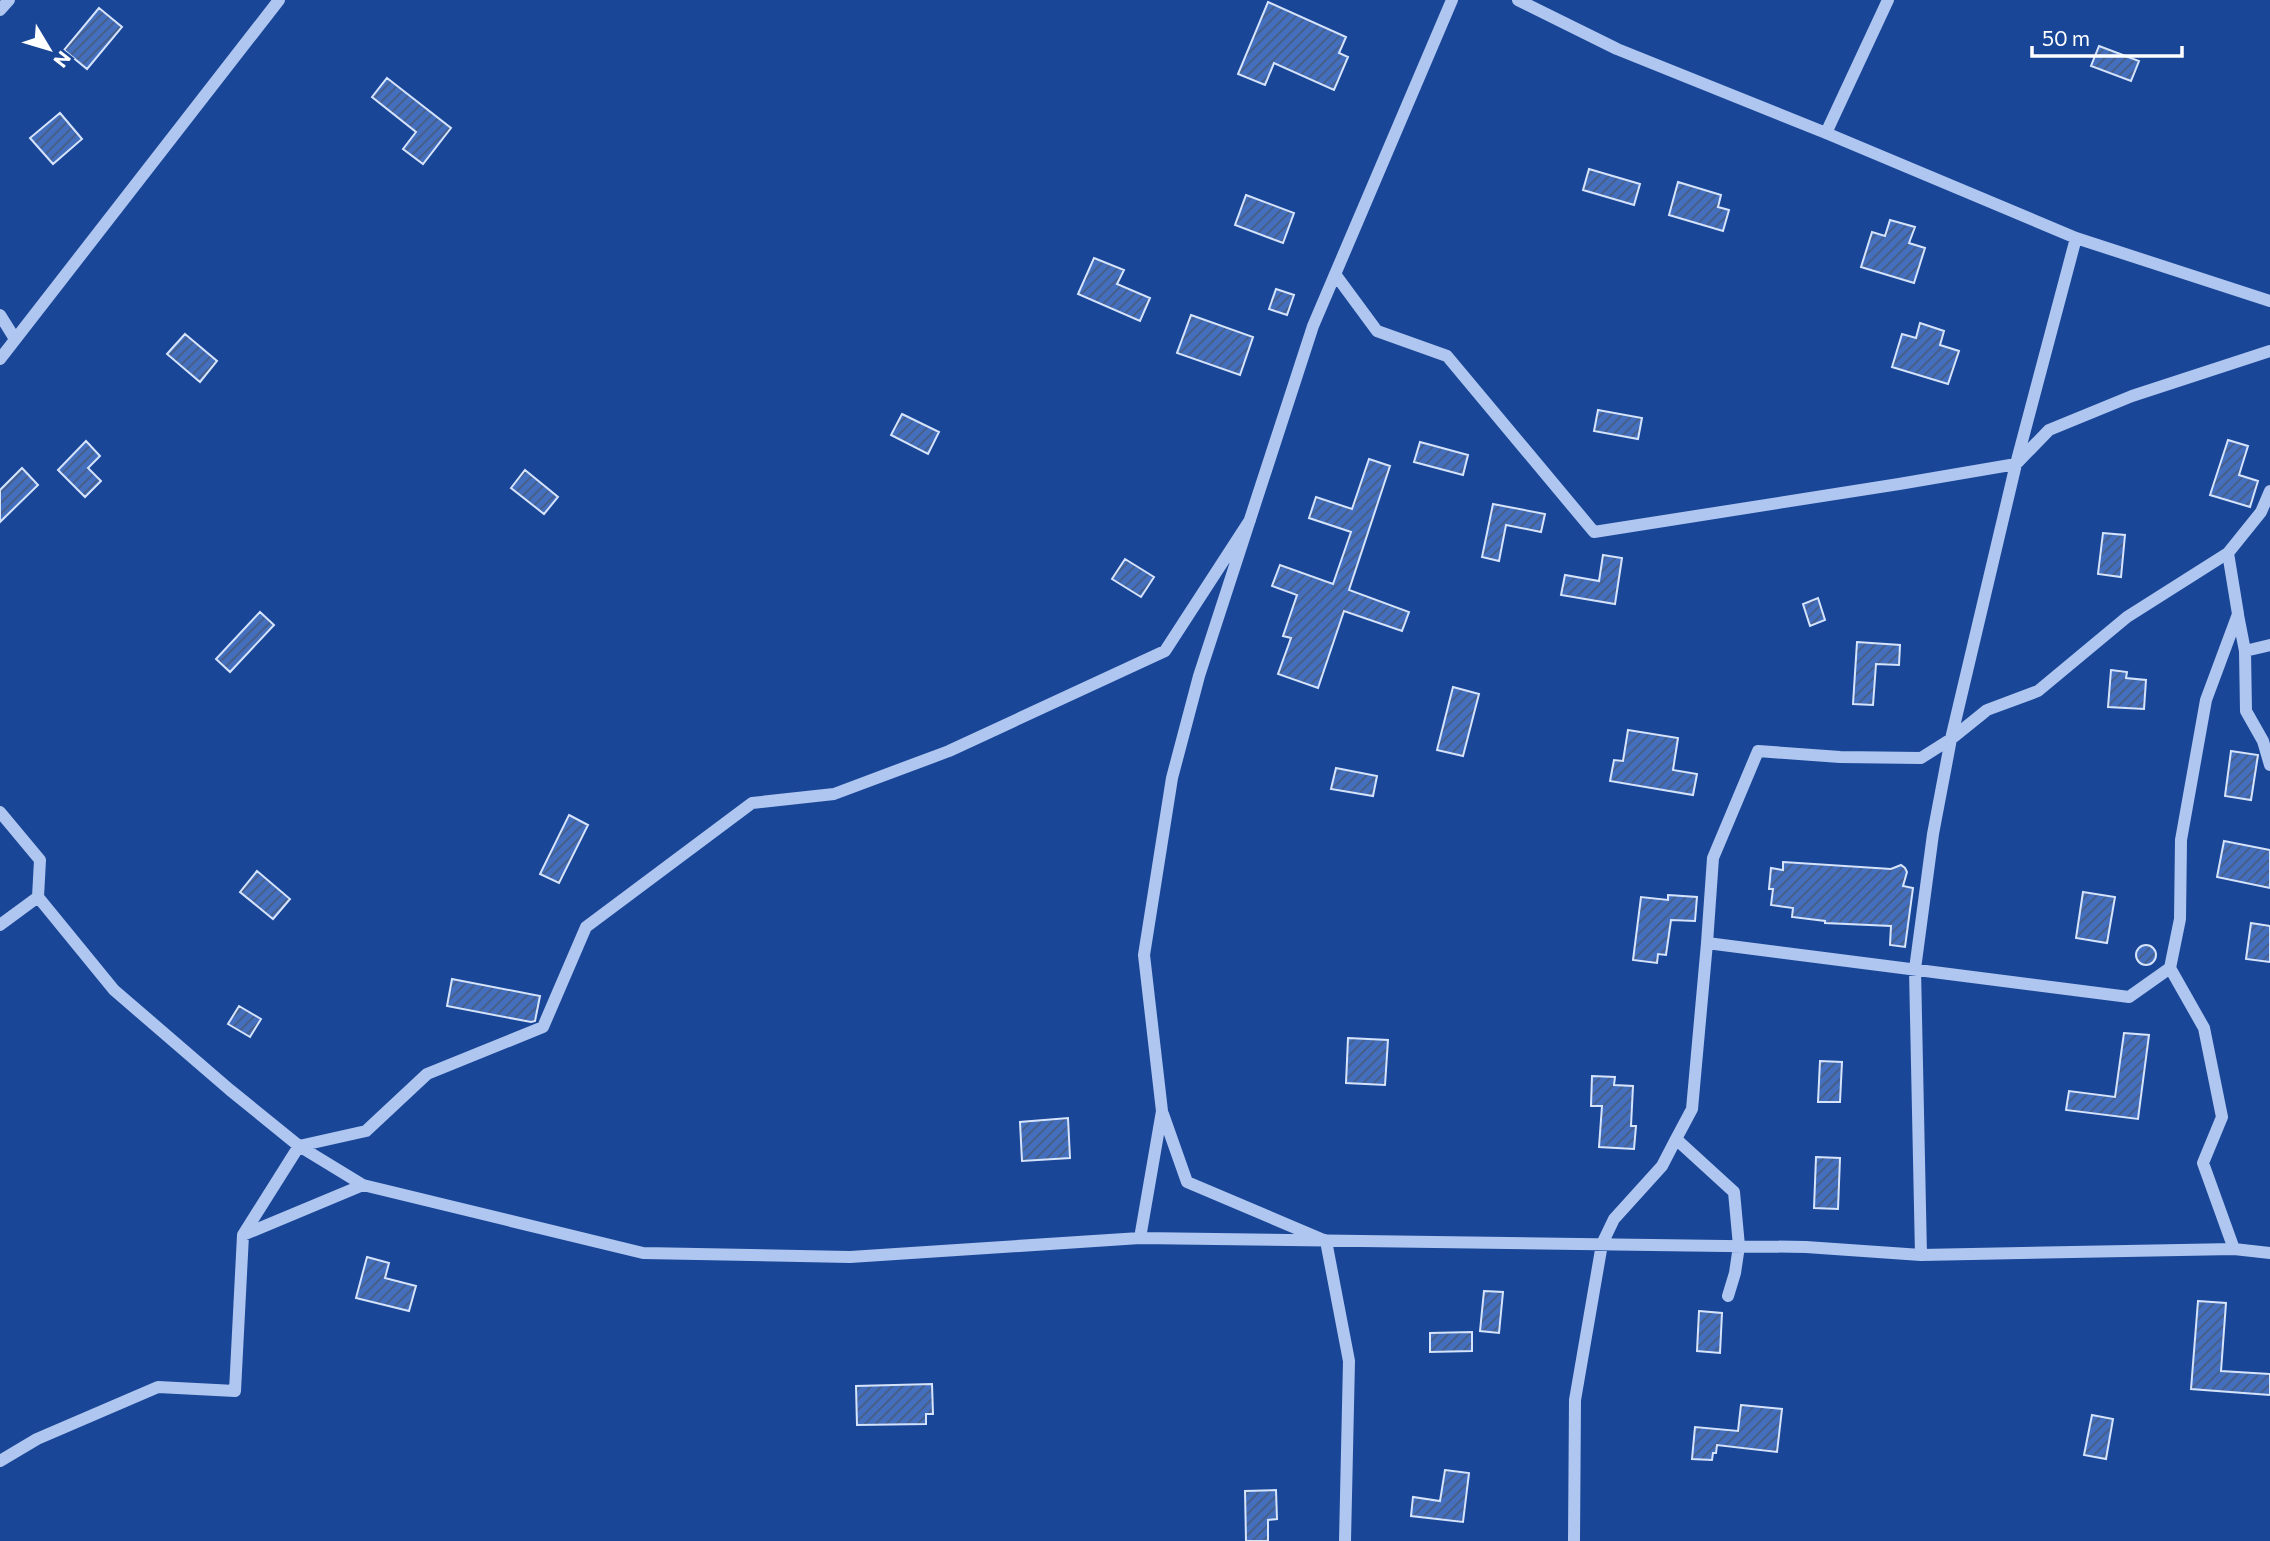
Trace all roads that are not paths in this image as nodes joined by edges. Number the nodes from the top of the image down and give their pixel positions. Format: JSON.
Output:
{"nodes":[{"id":1,"x":9,"y":0,"type":"edge"},
{"id":2,"x":279,"y":0,"type":"edge"},
{"id":3,"x":1452,"y":0,"type":"edge"},
{"id":4,"x":1518,"y":0,"type":"edge"},
{"id":5,"x":1888,"y":0,"type":"edge"},
{"id":6,"x":0,"y":10,"type":"edge"},
{"id":7,"x":1826,"y":133,"type":"junction"},
{"id":8,"x":2076,"y":238,"type":"junction"},
{"id":9,"x":1335,"y":274,"type":"junction"},
{"id":10,"x":2270,"y":301,"type":"edge"},
{"id":11,"x":0,"y":315,"type":"edge"},
{"id":12,"x":15,"y":339,"type":"junction"},
{"id":13,"x":2270,"y":351,"type":"edge"},
{"id":14,"x":0,"y":359,"type":"edge"},
{"id":15,"x":2016,"y":464,"type":"junction"},
{"id":16,"x":2270,"y":491,"type":"edge"},
{"id":17,"x":2266,"y":513,"type":"edge"},
{"id":18,"x":1250,"y":520,"type":"junction"},
{"id":19,"x":2228,"y":553,"type":"junction"},
{"id":20,"x":2238,"y":614,"type":"junction"},
{"id":21,"x":2270,"y":645,"type":"edge"},
{"id":22,"x":2245,"y":651,"type":"junction"},
{"id":23,"x":1951,"y":739,"type":"junction"},
{"id":24,"x":2270,"y":765,"type":"edge"},
{"id":25,"x":0,"y":812,"type":"edge"},
{"id":26,"x":38,"y":897,"type":"junction"},
{"id":27,"x":0,"y":925,"type":"edge"},
{"id":28,"x":1707,"y":943,"type":"junction"},
{"id":29,"x":2170,"y":968,"type":"junction"},
{"id":30,"x":1914,"y":969,"type":"junction"},
{"id":31,"x":1162,"y":1111,"type":"junction"},
{"id":32,"x":1676,"y":1139,"type":"junction"},
{"id":33,"x":299,"y":1146,"type":"junction"},
{"id":34,"x":363,"y":1185,"type":"junction"},
{"id":35,"x":243,"y":1235,"type":"junction"},
{"id":36,"x":1140,"y":1238,"type":"junction"},
{"id":37,"x":1326,"y":1241,"type":"junction"},
{"id":38,"x":1602,"y":1244,"type":"junction"},
{"id":39,"x":1739,"y":1247,"type":"junction"},
{"id":40,"x":2234,"y":1249,"type":"junction"},
{"id":41,"x":2270,"y":1253,"type":"edge"},
{"id":42,"x":1921,"y":1255,"type":"junction"},
{"id":43,"x":1728,"y":1296,"type":"dead end"},
{"id":44,"x":0,"y":1461,"type":"edge"},
{"id":45,"x":1345,"y":1541,"type":"edge"},
{"id":46,"x":1574,"y":1541,"type":"edge"}],
"edges":[{"from":1,"to":6,"type":"street"},
{"from":2,"to":12,"type":"street"},
{"from":3,"to":9,"type":"street"},
{"from":4,"to":7,"type":"street"},
{"from":5,"to":7,"type":"street"},
{"from":7,"to":8,"type":"street"},
{"from":8,"to":10,"type":"street"},
{"from":8,"to":15,"type":"street"},
{"from":9,"to":15,"type":"street"},
{"from":9,"to":18,"type":"street"},
{"from":11,"to":12,"type":"street"},
{"from":12,"to":14,"type":"street"},
{"from":13,"to":15,"type":"street"},
{"from":15,"to":23,"type":"street"},
{"from":16,"to":17,"type":"street"},
{"from":17,"to":19,"type":"street"},
{"from":18,"to":31,"type":"street"},
{"from":18,"to":33,"type":"street"},
{"from":19,"to":20,"type":"street"},
{"from":19,"to":23,"type":"street"},
{"from":20,"to":22,"type":"street"},
{"from":20,"to":29,"type":"street"},
{"from":21,"to":22,"type":"street"},
{"from":22,"to":24,"type":"street"},
{"from":23,"to":28,"type":"street"},
{"from":23,"to":30,"type":"street"},
{"from":25,"to":26,"type":"street"},
{"from":26,"to":27,"type":"street"},
{"from":26,"to":33,"type":"street"},
{"from":28,"to":30,"type":"street"},
{"from":28,"to":32,"type":"street"},
{"from":29,"to":30,"type":"street"},
{"from":29,"to":40,"type":"street"},
{"from":30,"to":42,"type":"street"},
{"from":31,"to":36,"type":"street"},
{"from":31,"to":37,"type":"street"},
{"from":32,"to":38,"type":"street"},
{"from":32,"to":39,"type":"street"},
{"from":33,"to":34,"type":"street"},
{"from":33,"to":35,"type":"street"},
{"from":34,"to":35,"type":"street"},
{"from":34,"to":36,"type":"street"},
{"from":35,"to":44,"type":"street"},
{"from":36,"to":37,"type":"street"},
{"from":37,"to":38,"type":"street"},
{"from":37,"to":45,"type":"street"},
{"from":38,"to":39,"type":"street"},
{"from":38,"to":46,"type":"street"},
{"from":39,"to":42,"type":"street"},
{"from":39,"to":43,"type":"street"},
{"from":40,"to":41,"type":"street"},
{"from":40,"to":42,"type":"street"}]}
